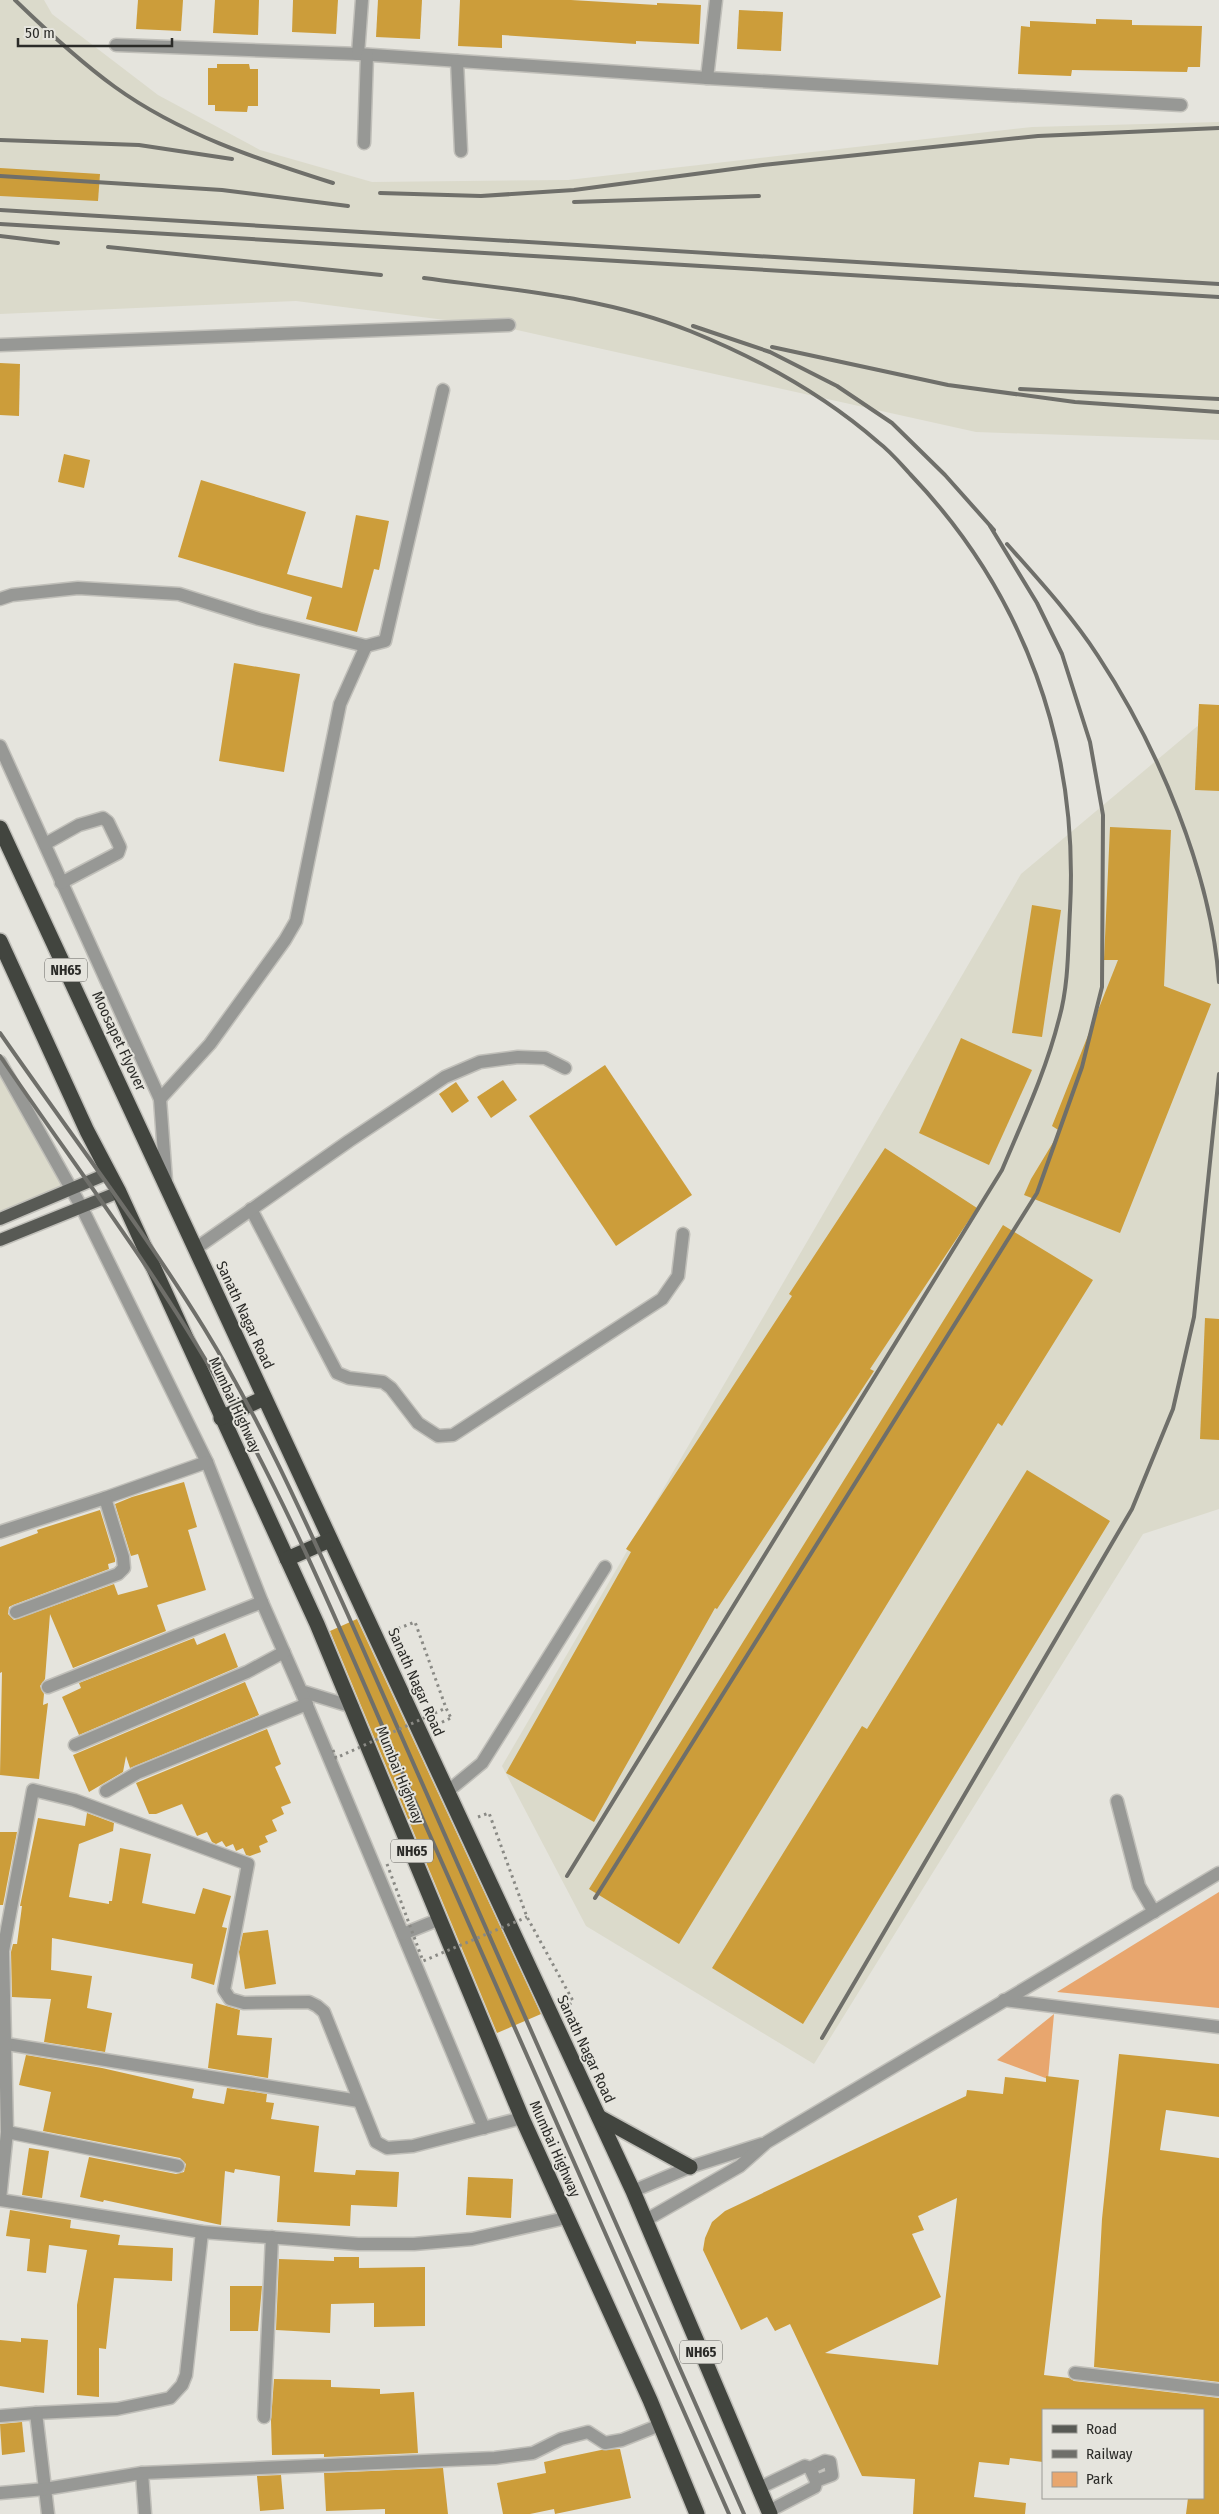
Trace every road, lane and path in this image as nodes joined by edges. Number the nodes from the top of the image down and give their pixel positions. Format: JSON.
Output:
{"nodes":[{"id":1,"x":362,"y":0,"type":"edge"},
{"id":2,"x":716,"y":0,"type":"edge"},
{"id":3,"x":116,"y":45,"type":"dead end"},
{"id":4,"x":362,"y":55,"type":"junction"},
{"id":5,"x":458,"y":61,"type":"junction"},
{"id":6,"x":707,"y":78,"type":"junction"},
{"id":7,"x":1181,"y":105,"type":"dead end"},
{"id":8,"x":364,"y":143,"type":"dead end"},
{"id":9,"x":461,"y":151,"type":"dead end"},
{"id":10,"x":509,"y":325,"type":"dead end"},
{"id":11,"x":0,"y":346,"type":"edge"},
{"id":12,"x":443,"y":390,"type":"dead end"},
{"id":13,"x":0,"y":599,"type":"edge"},
{"id":14,"x":366,"y":646,"type":"junction"},
{"id":15,"x":0,"y":746,"type":"edge"},
{"id":16,"x":0,"y":828,"type":"edge"},
{"id":17,"x":45,"y":844,"type":"junction"},
{"id":18,"x":60,"y":883,"type":"junction"},
{"id":19,"x":0,"y":941,"type":"edge"},
{"id":20,"x":0,"y":1062,"type":"edge"},
{"id":21,"x":565,"y":1068,"type":"dead end"},
{"id":22,"x":160,"y":1099,"type":"junction"},
{"id":23,"x":109,"y":1173,"type":"junction"},
{"id":24,"x":166,"y":1188,"type":"junction"},
{"id":25,"x":72,"y":1189,"type":"junction"},
{"id":26,"x":119,"y":1192,"type":"junction"},
{"id":27,"x":82,"y":1208,"type":"junction"},
{"id":28,"x":251,"y":1210,"type":"junction"},
{"id":29,"x":0,"y":1219,"type":"edge"},
{"id":30,"x":683,"y":1234,"type":"dead end"},
{"id":31,"x":0,"y":1240,"type":"edge"},
{"id":32,"x":195,"y":1249,"type":"junction"},
{"id":33,"x":264,"y":1398,"type":"junction"},
{"id":34,"x":221,"y":1418,"type":"junction"},
{"id":35,"x":207,"y":1462,"type":"junction"},
{"id":36,"x":106,"y":1498,"type":"junction"},
{"id":37,"x":0,"y":1532,"type":"edge"},
{"id":38,"x":330,"y":1540,"type":"junction"},
{"id":39,"x":287,"y":1559,"type":"junction"},
{"id":40,"x":605,"y":1567,"type":"dead end"},
{"id":41,"x":262,"y":1602,"type":"junction"},
{"id":42,"x":16,"y":1612,"type":"dead end"},
{"id":43,"x":376,"y":1637,"type":"junction"},
{"id":44,"x":284,"y":1652,"type":"junction"},
{"id":45,"x":48,"y":1687,"type":"dead end"},
{"id":46,"x":301,"y":1691,"type":"junction"},
{"id":47,"x":307,"y":1704,"type":"junction"},
{"id":48,"x":353,"y":1708,"type":"junction"},
{"id":49,"x":446,"y":1708,"type":"junction"},
{"id":50,"x":451,"y":1718,"type":"dead end"},
{"id":51,"x":75,"y":1745,"type":"dead end"},
{"id":52,"x":333,"y":1750,"type":"dead end"},
{"id":53,"x":106,"y":1791,"type":"dead end"},
{"id":54,"x":447,"y":1792,"type":"junction"},
{"id":55,"x":1117,"y":1801,"type":"dead end"},
{"id":56,"x":489,"y":1813,"type":"dead end"},
{"id":57,"x":387,"y":1864,"type":"dead end"},
{"id":58,"x":1219,"y":1873,"type":"edge"},
{"id":59,"x":1154,"y":1912,"type":"junction"},
{"id":60,"x":527,"y":1916,"type":"junction"},
{"id":61,"x":440,"y":1919,"type":"junction"},
{"id":62,"x":403,"y":1934,"type":"junction"},
{"id":63,"x":2,"y":1950,"type":"edge"},
{"id":64,"x":1004,"y":2000,"type":"junction"},
{"id":65,"x":573,"y":2001,"type":"dead end"},
{"id":66,"x":1219,"y":2027,"type":"edge"},
{"id":67,"x":3,"y":2042,"type":"edge"},
{"id":68,"x":359,"y":2101,"type":"junction"},
{"id":69,"x":522,"y":2118,"type":"junction"},
{"id":70,"x":599,"y":2118,"type":"junction"},
{"id":71,"x":484,"y":2128,"type":"junction"},
{"id":72,"x":7,"y":2132,"type":"junction"},
{"id":73,"x":767,"y":2142,"type":"junction"},
{"id":74,"x":178,"y":2166,"type":"dead end"},
{"id":75,"x":690,"y":2167,"type":"junction"},
{"id":76,"x":1,"y":2185,"type":"edge"},
{"id":77,"x":633,"y":2191,"type":"junction"},
{"id":78,"x":0,"y":2199,"type":"edge"},
{"id":79,"x":566,"y":2218,"type":"junction"},
{"id":80,"x":646,"y":2220,"type":"junction"},
{"id":81,"x":202,"y":2232,"type":"junction"},
{"id":82,"x":272,"y":2236,"type":"junction"},
{"id":83,"x":1075,"y":2374,"type":"dead end"},
{"id":84,"x":1219,"y":2390,"type":"edge"},
{"id":85,"x":36,"y":2413,"type":"junction"},
{"id":86,"x":0,"y":2416,"type":"edge"},
{"id":87,"x":264,"y":2417,"type":"dead end"},
{"id":88,"x":660,"y":2425,"type":"junction"},
{"id":89,"x":810,"y":2468,"type":"junction"},
{"id":90,"x":142,"y":2473,"type":"junction"},
{"id":91,"x":816,"y":2481,"type":"junction"},
{"id":92,"x":45,"y":2488,"type":"junction"},
{"id":93,"x":759,"y":2488,"type":"junction"},
{"id":94,"x":0,"y":2493,"type":"edge"},
{"id":95,"x":769,"y":2513,"type":"edge"},
{"id":96,"x":48,"y":2514,"type":"edge"},
{"id":97,"x":145,"y":2514,"type":"edge"},
{"id":98,"x":698,"y":2514,"type":"edge"}],
"edges":[{"from":1,"to":4,"type":"street"},
{"from":2,"to":6,"type":"street"},
{"from":3,"to":4,"type":"street"},
{"from":4,"to":5,"type":"street"},
{"from":4,"to":8,"type":"street"},
{"from":5,"to":6,"type":"street"},
{"from":5,"to":9,"type":"street"},
{"from":6,"to":7,"type":"street"},
{"from":10,"to":11,"type":"street"},
{"from":12,"to":14,"type":"street"},
{"from":13,"to":14,"type":"street"},
{"from":14,"to":22,"type":"street"},
{"from":15,"to":17,"type":"street"},
{"from":16,"to":24,"type":"highway","name":"Moosapet Flyover","number":"NH65"},
{"from":17,"to":18,"type":"street"},
{"from":17,"to":18,"type":"street"},
{"from":18,"to":22,"type":"street"},
{"from":19,"to":23,"type":"highway","number":"NH65"},
{"from":20,"to":25,"type":"street"},
{"from":21,"to":28,"type":"street"},
{"from":22,"to":24,"type":"street"},
{"from":23,"to":25,"type":"main road"},
{"from":23,"to":26,"type":"highway","number":"NH65"},
{"from":24,"to":32,"type":"highway","name":"Sanath Nagar Road","number":"NH65"},
{"from":25,"to":27,"type":"street"},
{"from":25,"to":29,"type":"main road"},
{"from":26,"to":27,"type":"main road"},
{"from":26,"to":34,"type":"highway","name":"Mumbai Highway","number":"NH65"},
{"from":27,"to":31,"type":"main road"},
{"from":27,"to":35,"type":"street"},
{"from":28,"to":30,"type":"street"},
{"from":28,"to":32,"type":"street"},
{"from":32,"to":33,"type":"highway","name":"Sanath Nagar Road","number":"NH65"},
{"from":33,"to":34,"type":"highway"},
{"from":33,"to":38,"type":"highway","name":"Sanath Nagar Road","number":"NH65"},
{"from":34,"to":39,"type":"highway","name":"Mumbai Highway","number":"NH65"},
{"from":35,"to":36,"type":"street"},
{"from":35,"to":41,"type":"street"},
{"from":36,"to":37,"type":"street"},
{"from":36,"to":42,"type":"street"},
{"from":38,"to":39,"type":"highway"},
{"from":38,"to":43,"type":"highway","name":"Sanath Nagar Road","number":"NH65"},
{"from":39,"to":48,"type":"highway","name":"Mumbai Highway","number":"NH65"},
{"from":40,"to":54,"type":"street"},
{"from":41,"to":44,"type":"street"},
{"from":41,"to":45,"type":"street"},
{"from":43,"to":49,"type":"path"},
{"from":43,"to":54,"type":"highway","name":"Sanath Nagar Road","number":"NH65"},
{"from":44,"to":46,"type":"street"},
{"from":44,"to":51,"type":"street"},
{"from":46,"to":47,"type":"street"},
{"from":46,"to":48,"type":"street"},
{"from":47,"to":53,"type":"street"},
{"from":47,"to":62,"type":"street"},
{"from":48,"to":61,"type":"highway","name":"Mumbai Highway","number":"NH65"},
{"from":49,"to":50,"type":"path","bridge":true},
{"from":49,"to":52,"type":"path","bridge":true},
{"from":54,"to":70,"type":"highway","name":"Sanath Nagar Road","number":"NH65"},
{"from":55,"to":59,"type":"street"},
{"from":56,"to":60,"type":"path"},
{"from":57,"to":60,"type":"path","bridge":true},
{"from":58,"to":59,"type":"street"},
{"from":59,"to":64,"type":"street"},
{"from":60,"to":65,"type":"path"},
{"from":61,"to":62,"type":"street"},
{"from":61,"to":69,"type":"highway","name":"Mumbai Highway","number":"NH65"},
{"from":62,"to":71,"type":"street"},
{"from":63,"to":67,"type":"street"},
{"from":63,"to":68,"type":"street"},
{"from":64,"to":66,"type":"street"},
{"from":64,"to":73,"type":"street"},
{"from":67,"to":68,"type":"street"},
{"from":67,"to":72,"type":"street"},
{"from":68,"to":71,"type":"street"},
{"from":69,"to":71,"type":"street"},
{"from":69,"to":79,"type":"highway","name":"Mumbai Highway","number":"NH65"},
{"from":70,"to":75,"type":"highway"},
{"from":70,"to":77,"type":"highway","name":"Sanath Nagar Road","number":"NH65"},
{"from":72,"to":74,"type":"street"},
{"from":72,"to":76,"type":"street"},
{"from":73,"to":75,"type":"street"},
{"from":73,"to":80,"type":"street"},
{"from":75,"to":77,"type":"street"},
{"from":76,"to":78,"type":"street"},
{"from":77,"to":80,"type":"highway","number":"NH65"},
{"from":78,"to":81,"type":"street"},
{"from":79,"to":82,"type":"street"},
{"from":79,"to":88,"type":"highway","name":"Mumbai Highway","number":"NH65"},
{"from":80,"to":93,"type":"highway","number":"NH65"},
{"from":81,"to":82,"type":"street"},
{"from":81,"to":85,"type":"street"},
{"from":82,"to":87,"type":"street"},
{"from":83,"to":84,"type":"street"},
{"from":85,"to":86,"type":"street"},
{"from":85,"to":92,"type":"street"},
{"from":88,"to":90,"type":"street"},
{"from":88,"to":98,"type":"highway","name":"Mumbai Highway","number":"NH65"},
{"from":89,"to":91,"type":"street"},
{"from":89,"to":91,"type":"street"},
{"from":89,"to":93,"type":"street"},
{"from":90,"to":92,"type":"street"},
{"from":90,"to":97,"type":"street"},
{"from":91,"to":95,"type":"street"},
{"from":92,"to":94,"type":"street"},
{"from":92,"to":96,"type":"street"},
{"from":93,"to":95,"type":"highway","number":"NH65"}]}
